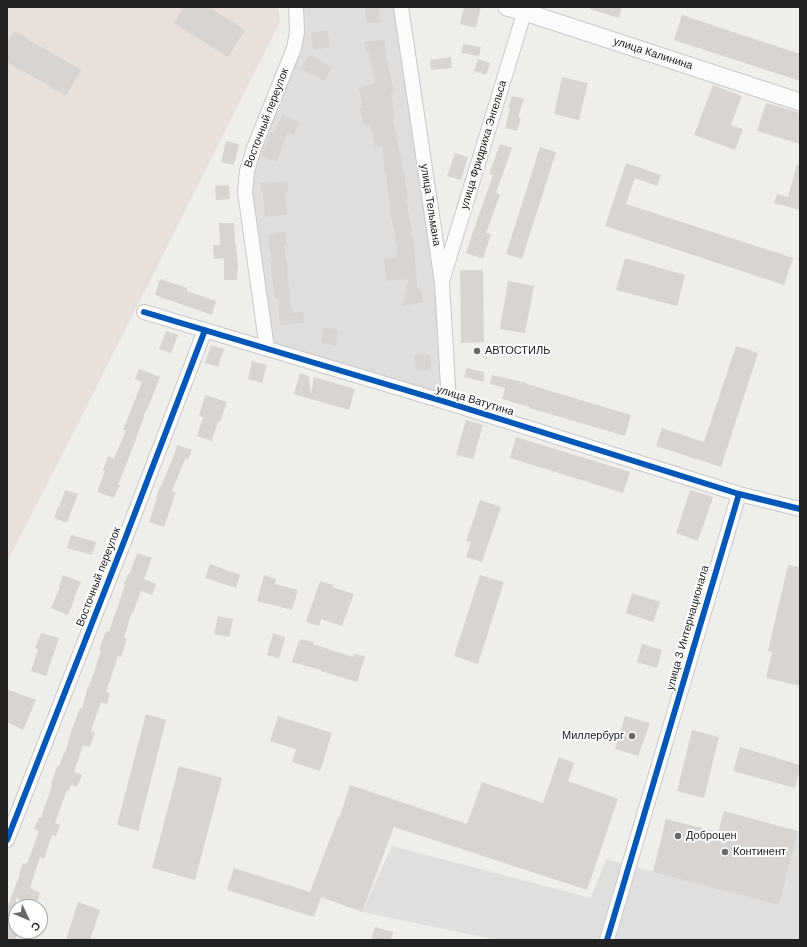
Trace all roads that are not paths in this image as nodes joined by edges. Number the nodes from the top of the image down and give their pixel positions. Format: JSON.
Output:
{"nodes":[{"id":1,"x":296,"y":7,"type":"edge"},
{"id":2,"x":401,"y":7,"type":"edge"},
{"id":3,"x":507,"y":7,"type":"edge"},
{"id":4,"x":525,"y":9,"type":"edge"},
{"id":5,"x":800,"y":102,"type":"edge"},
{"id":6,"x":442,"y":283,"type":"junction"},
{"id":7,"x":144,"y":312,"type":"dead end"},
{"id":8,"x":205,"y":330,"type":"junction"},
{"id":9,"x":267,"y":349,"type":"junction"},
{"id":10,"x":449,"y":403,"type":"junction"},
{"id":11,"x":739,"y":494,"type":"junction"},
{"id":12,"x":800,"y":509,"type":"edge"},
{"id":13,"x":8,"y":834,"type":"edge"},
{"id":14,"x":606,"y":940,"type":"edge"}],
"edges":[{"from":1,"to":9,"type":"street","name":"Восточный переулок"},
{"from":2,"to":6,"type":"street","name":"улица Тельмана"},
{"from":3,"to":4,"type":"street","name":"улица Калинина"},
{"from":4,"to":5,"type":"street","name":"улица Калинина"},
{"from":4,"to":6,"type":"street","name":"улица Фридриха Энгельса"},
{"from":6,"to":10,"type":"street","name":"улица Тельмана"},
{"from":7,"to":8,"type":"street","name":"улица Ватутина"},
{"from":8,"to":9,"type":"street","name":"улица Ватутина"},
{"from":8,"to":13,"type":"street","name":"Восточный переулок"},
{"from":9,"to":10,"type":"street","name":"улица Ватутина"},
{"from":10,"to":11,"type":"street","name":"улица Ватутина"},
{"from":11,"to":12,"type":"street","name":"улица Ватутина"},
{"from":11,"to":14,"type":"street","name":"улица 3 Интернационала"}]}
